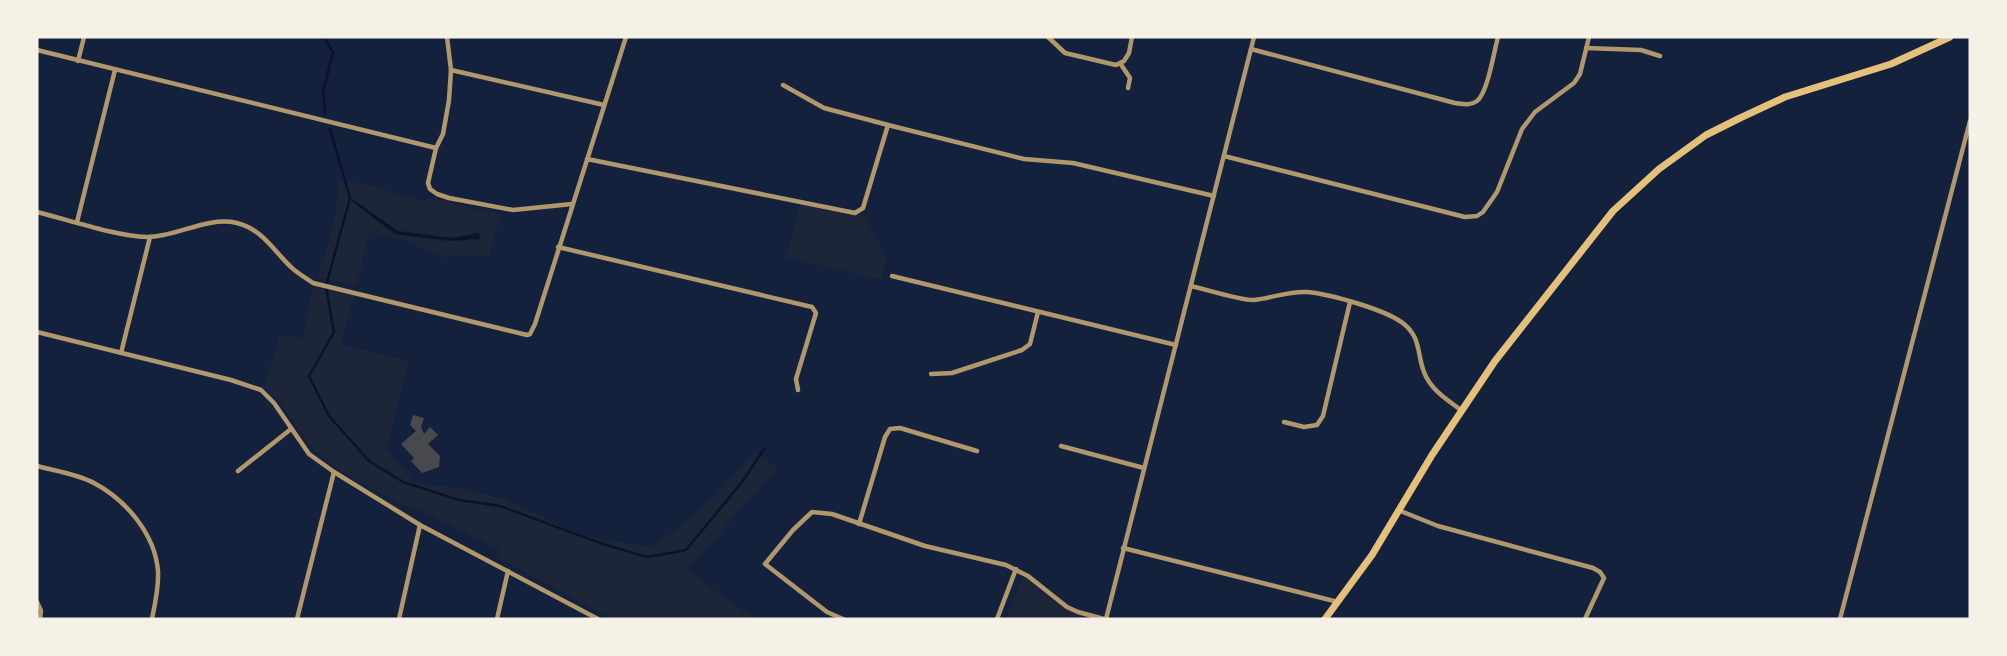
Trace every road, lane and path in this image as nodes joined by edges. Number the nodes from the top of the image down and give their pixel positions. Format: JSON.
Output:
{"nodes":[{"id":1,"x":84,"y":37,"type":"edge"},
{"id":2,"x":447,"y":37,"type":"edge"},
{"id":3,"x":626,"y":37,"type":"edge"},
{"id":4,"x":1048,"y":37,"type":"edge"},
{"id":5,"x":1132,"y":37,"type":"edge"},
{"id":6,"x":1254,"y":37,"type":"edge"},
{"id":7,"x":1498,"y":37,"type":"edge"},
{"id":8,"x":1589,"y":37,"type":"edge"},
{"id":9,"x":1950,"y":37,"type":"edge"},
{"id":10,"x":1586,"y":48,"type":"junction"},
{"id":11,"x":1251,"y":49,"type":"junction"},
{"id":12,"x":37,"y":50,"type":"edge"},
{"id":13,"x":1660,"y":57,"type":"dead end"},
{"id":14,"x":78,"y":61,"type":"junction"},
{"id":15,"x":1120,"y":63,"type":"junction"},
{"id":16,"x":115,"y":70,"type":"junction"},
{"id":17,"x":451,"y":70,"type":"junction"},
{"id":18,"x":783,"y":85,"type":"dead end"},
{"id":19,"x":1128,"y":88,"type":"dead end"},
{"id":20,"x":604,"y":105,"type":"junction"},
{"id":21,"x":1970,"y":121,"type":"edge"},
{"id":22,"x":888,"y":125,"type":"junction"},
{"id":23,"x":436,"y":148,"type":"junction"},
{"id":24,"x":1224,"y":156,"type":"junction"},
{"id":25,"x":587,"y":159,"type":"junction"},
{"id":26,"x":1214,"y":196,"type":"junction"},
{"id":27,"x":572,"y":204,"type":"junction"},
{"id":28,"x":37,"y":212,"type":"edge"},
{"id":29,"x":77,"y":222,"type":"junction"},
{"id":30,"x":150,"y":237,"type":"junction"},
{"id":31,"x":558,"y":247,"type":"junction"},
{"id":32,"x":892,"y":276,"type":"dead end"},
{"id":33,"x":1191,"y":286,"type":"junction"},
{"id":34,"x":1350,"y":302,"type":"junction"},
{"id":35,"x":1038,"y":312,"type":"junction"},
{"id":36,"x":37,"y":332,"type":"edge"},
{"id":37,"x":1175,"y":345,"type":"junction"},
{"id":38,"x":121,"y":353,"type":"junction"},
{"id":39,"x":931,"y":374,"type":"dead end"},
{"id":40,"x":798,"y":390,"type":"dead end"},
{"id":41,"x":1461,"y":410,"type":"junction"},
{"id":42,"x":1283,"y":422,"type":"dead end"},
{"id":43,"x":291,"y":429,"type":"junction"},
{"id":44,"x":1061,"y":446,"type":"dead end"},
{"id":45,"x":977,"y":452,"type":"dead end"},
{"id":46,"x":37,"y":466,"type":"edge"},
{"id":47,"x":1144,"y":468,"type":"junction"},
{"id":48,"x":238,"y":471,"type":"dead end"},
{"id":49,"x":334,"y":472,"type":"junction"},
{"id":50,"x":1398,"y":510,"type":"junction"},
{"id":51,"x":420,"y":524,"type":"junction"},
{"id":52,"x":859,"y":524,"type":"junction"},
{"id":53,"x":1123,"y":548,"type":"junction"},
{"id":54,"x":1016,"y":569,"type":"junction"},
{"id":55,"x":508,"y":570,"type":"junction"},
{"id":56,"x":37,"y":602,"type":"edge"},
{"id":57,"x":1339,"y":602,"type":"junction"},
{"id":58,"x":40,"y":619,"type":"edge"},
{"id":59,"x":154,"y":619,"type":"edge"},
{"id":60,"x":297,"y":619,"type":"edge"},
{"id":61,"x":399,"y":619,"type":"edge"},
{"id":62,"x":497,"y":619,"type":"edge"},
{"id":63,"x":598,"y":619,"type":"edge"},
{"id":64,"x":843,"y":619,"type":"edge"},
{"id":65,"x":997,"y":619,"type":"edge"},
{"id":66,"x":1105,"y":619,"type":"edge"},
{"id":67,"x":1325,"y":619,"type":"edge"},
{"id":68,"x":1585,"y":619,"type":"edge"},
{"id":69,"x":1840,"y":619,"type":"edge"}],
"edges":[{"from":1,"to":14,"type":"street"},
{"from":2,"to":17,"type":"street"},
{"from":3,"to":20,"type":"street"},
{"from":4,"to":15,"type":"street"},
{"from":5,"to":15,"type":"street"},
{"from":6,"to":11,"type":"street"},
{"from":7,"to":11,"type":"street"},
{"from":8,"to":10,"type":"street"},
{"from":9,"to":41,"type":"main road"},
{"from":10,"to":13,"type":"street"},
{"from":10,"to":24,"type":"street"},
{"from":11,"to":24,"type":"street"},
{"from":12,"to":14,"type":"street"},
{"from":14,"to":16,"type":"street"},
{"from":15,"to":19,"type":"street"},
{"from":16,"to":23,"type":"street"},
{"from":16,"to":29,"type":"street"},
{"from":17,"to":20,"type":"street"},
{"from":17,"to":23,"type":"street"},
{"from":18,"to":22,"type":"street"},
{"from":20,"to":25,"type":"street"},
{"from":21,"to":69,"type":"street"},
{"from":22,"to":25,"type":"street"},
{"from":22,"to":26,"type":"street"},
{"from":23,"to":27,"type":"street"},
{"from":24,"to":26,"type":"street"},
{"from":25,"to":27,"type":"street"},
{"from":26,"to":33,"type":"street"},
{"from":27,"to":31,"type":"street"},
{"from":28,"to":29,"type":"street"},
{"from":29,"to":30,"type":"street"},
{"from":30,"to":31,"type":"street"},
{"from":30,"to":38,"type":"street"},
{"from":31,"to":40,"type":"street"},
{"from":32,"to":35,"type":"street"},
{"from":33,"to":34,"type":"street"},
{"from":33,"to":37,"type":"street"},
{"from":34,"to":41,"type":"street"},
{"from":34,"to":42,"type":"street"},
{"from":35,"to":37,"type":"street"},
{"from":35,"to":39,"type":"street"},
{"from":36,"to":38,"type":"street"},
{"from":37,"to":47,"type":"street"},
{"from":38,"to":43,"type":"street"},
{"from":41,"to":50,"type":"main road"},
{"from":43,"to":48,"type":"street"},
{"from":43,"to":49,"type":"street"},
{"from":44,"to":47,"type":"street"},
{"from":45,"to":52,"type":"street"},
{"from":46,"to":59,"type":"street"},
{"from":47,"to":53,"type":"street"},
{"from":49,"to":51,"type":"street"},
{"from":49,"to":60,"type":"street"},
{"from":50,"to":57,"type":"main road"},
{"from":50,"to":68,"type":"street"},
{"from":51,"to":55,"type":"street"},
{"from":51,"to":61,"type":"street"},
{"from":52,"to":54,"type":"street"},
{"from":52,"to":64,"type":"street"},
{"from":53,"to":57,"type":"street"},
{"from":53,"to":66,"type":"street"},
{"from":54,"to":65,"type":"street"},
{"from":54,"to":66,"type":"street"},
{"from":55,"to":62,"type":"street"},
{"from":55,"to":63,"type":"street"},
{"from":56,"to":58,"type":"street"},
{"from":57,"to":67,"type":"main road"}]}
